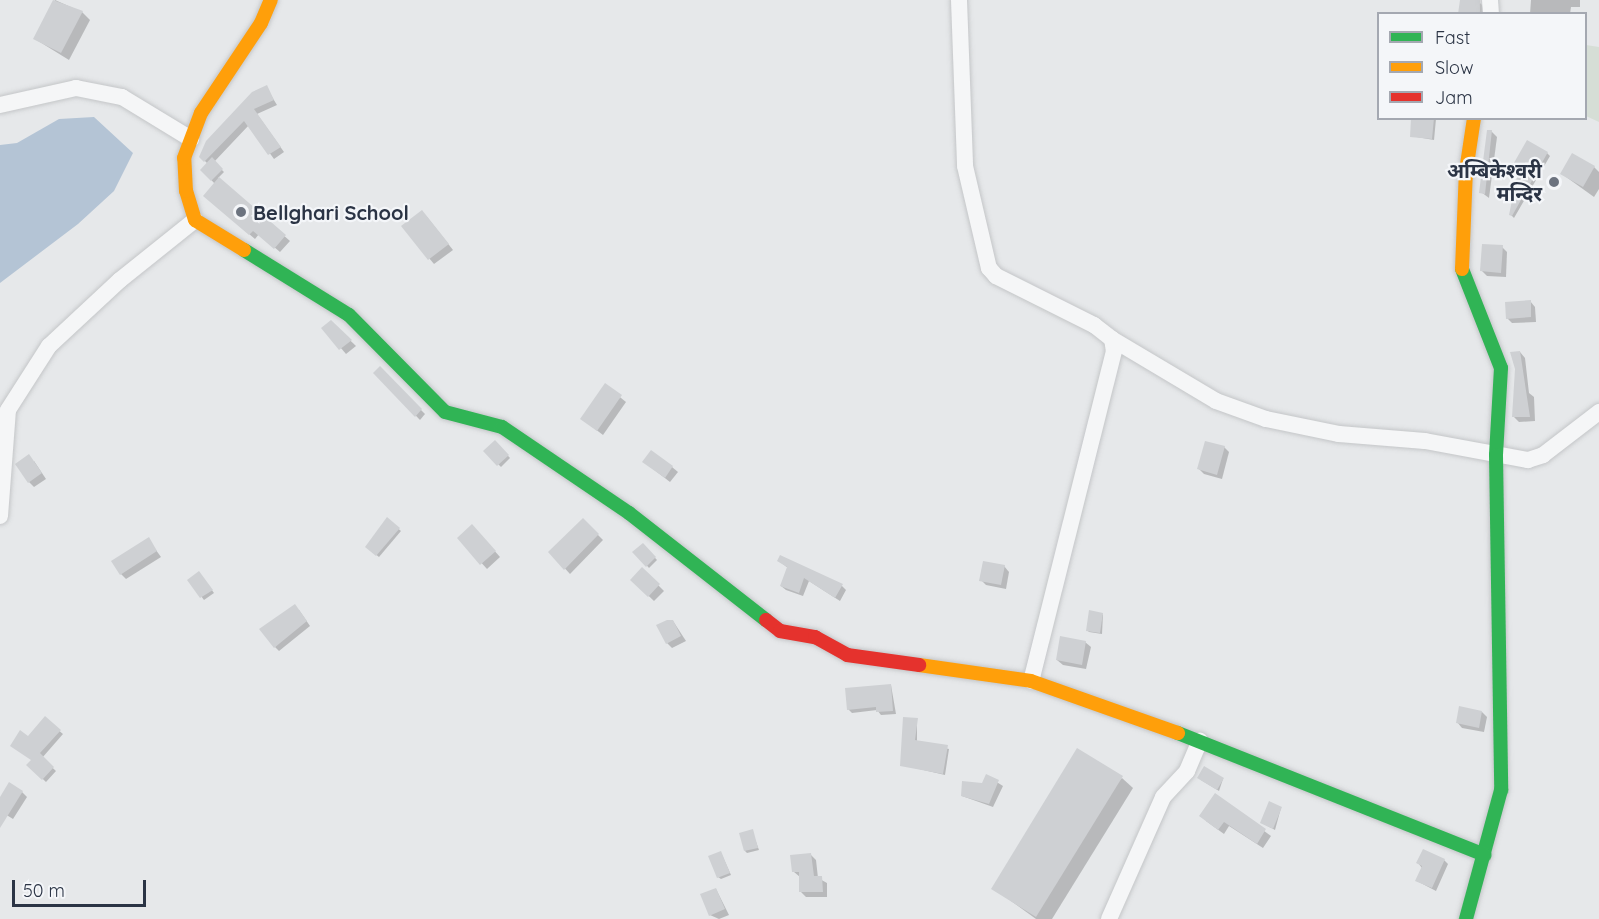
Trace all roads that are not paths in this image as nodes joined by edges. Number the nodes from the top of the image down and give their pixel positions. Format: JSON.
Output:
{"nodes":[{"id":1,"x":271,"y":0,"type":"edge"},
{"id":2,"x":959,"y":0,"type":"edge"},
{"id":3,"x":0,"y":105,"type":"edge"},
{"id":4,"x":1474,"y":120,"type":"edge"},
{"id":5,"x":191,"y":139,"type":"junction"},
{"id":6,"x":195,"y":220,"type":"junction"},
{"id":7,"x":1112,"y":339,"type":"junction"},
{"id":8,"x":1599,"y":412,"type":"edge"},
{"id":9,"x":1496,"y":455,"type":"junction"},
{"id":10,"x":0,"y":516,"type":"edge"},
{"id":11,"x":1031,"y":681,"type":"junction"},
{"id":12,"x":1200,"y":741,"type":"junction"},
{"id":13,"x":1485,"y":855,"type":"junction"},
{"id":14,"x":1109,"y":919,"type":"edge"},
{"id":15,"x":1466,"y":919,"type":"edge"}],
"edges":[{"from":1,"to":5,"type":"street"},
{"from":2,"to":7,"type":"street"},
{"from":3,"to":5,"type":"street"},
{"from":4,"to":9,"type":"street"},
{"from":5,"to":6,"type":"street"},
{"from":6,"to":10,"type":"street"},
{"from":6,"to":11,"type":"street"},
{"from":7,"to":9,"type":"street"},
{"from":7,"to":11,"type":"street"},
{"from":8,"to":9,"type":"street"},
{"from":9,"to":13,"type":"street"},
{"from":11,"to":12,"type":"street"},
{"from":12,"to":13,"type":"street"},
{"from":12,"to":14,"type":"street"},
{"from":13,"to":15,"type":"street"}]}
